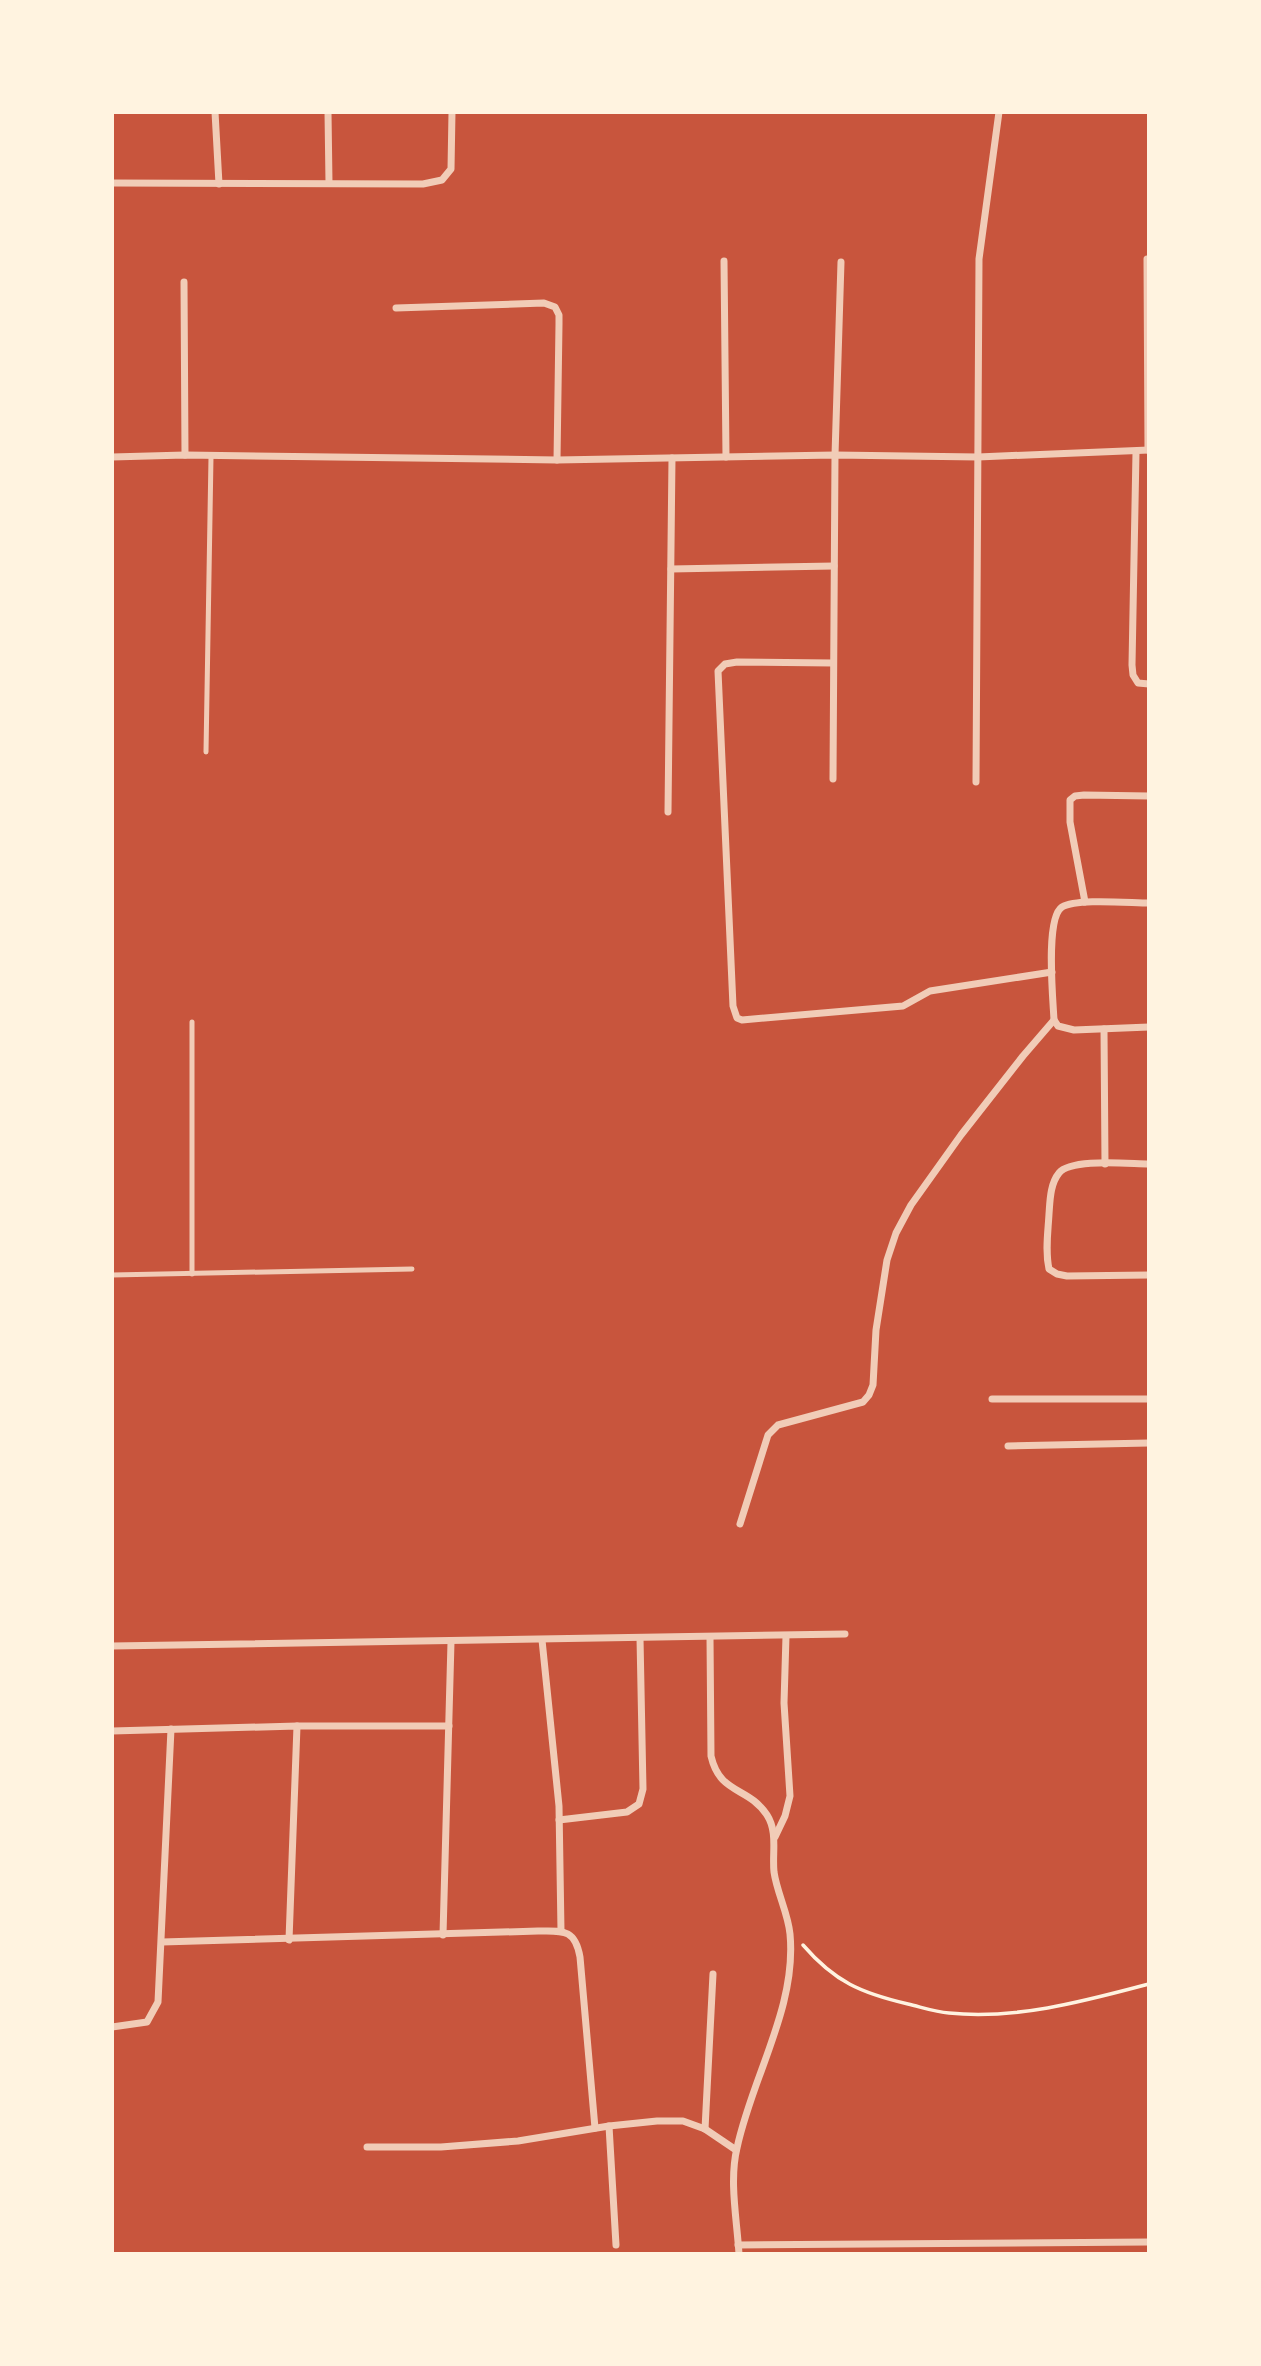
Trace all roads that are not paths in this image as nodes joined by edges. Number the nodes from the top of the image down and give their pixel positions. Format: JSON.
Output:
{"nodes":[{"id":1,"x":215,"y":112,"type":"edge"},
{"id":2,"x":328,"y":112,"type":"edge"},
{"id":3,"x":452,"y":112,"type":"edge"},
{"id":4,"x":999,"y":112,"type":"edge"},
{"id":5,"x":112,"y":183,"type":"edge"},
{"id":6,"x":329,"y":183,"type":"junction"},
{"id":7,"x":219,"y":184,"type":"junction"},
{"id":8,"x":1147,"y":259,"type":"edge"},
{"id":9,"x":724,"y":261,"type":"dead end"},
{"id":10,"x":841,"y":262,"type":"dead end"},
{"id":11,"x":184,"y":282,"type":"dead end"},
{"id":12,"x":396,"y":308,"type":"dead end"},
{"id":13,"x":1149,"y":450,"type":"edge"},
{"id":14,"x":1136,"y":452,"type":"junction"},
{"id":15,"x":835,"y":455,"type":"junction"},
{"id":16,"x":185,"y":456,"type":"junction"},
{"id":17,"x":112,"y":457,"type":"edge"},
{"id":18,"x":211,"y":457,"type":"junction"},
{"id":19,"x":726,"y":457,"type":"junction"},
{"id":20,"x":978,"y":457,"type":"junction"},
{"id":21,"x":672,"y":458,"type":"junction"},
{"id":22,"x":557,"y":460,"type":"junction"},
{"id":23,"x":834,"y":566,"type":"junction"},
{"id":24,"x":671,"y":569,"type":"junction"},
{"id":25,"x":833,"y":663,"type":"junction"},
{"id":26,"x":1149,"y":684,"type":"edge"},
{"id":27,"x":206,"y":752,"type":"dead end"},
{"id":28,"x":833,"y":779,"type":"dead end"},
{"id":29,"x":976,"y":782,"type":"dead end"},
{"id":30,"x":1149,"y":796,"type":"edge"},
{"id":31,"x":668,"y":812,"type":"dead end"},
{"id":32,"x":1085,"y":902,"type":"junction"},
{"id":33,"x":1149,"y":903,"type":"edge"},
{"id":34,"x":1052,"y":972,"type":"junction"},
{"id":35,"x":1054,"y":1020,"type":"junction"},
{"id":36,"x":192,"y":1022,"type":"dead end"},
{"id":37,"x":1149,"y":1027,"type":"edge"},
{"id":38,"x":1104,"y":1029,"type":"junction"},
{"id":39,"x":1105,"y":1164,"type":"junction"},
{"id":40,"x":1149,"y":1164,"type":"edge"},
{"id":41,"x":412,"y":1269,"type":"dead end"},
{"id":42,"x":192,"y":1273,"type":"junction"},
{"id":43,"x":112,"y":1275,"type":"edge"},
{"id":44,"x":1149,"y":1275,"type":"edge"},
{"id":45,"x":992,"y":1399,"type":"dead end"},
{"id":46,"x":1149,"y":1399,"type":"edge"},
{"id":47,"x":1149,"y":1443,"type":"edge"},
{"id":48,"x":1008,"y":1446,"type":"dead end"},
{"id":49,"x":740,"y":1524,"type":"dead end"},
{"id":50,"x":845,"y":1634,"type":"dead end"},
{"id":51,"x":786,"y":1636,"type":"junction"},
{"id":52,"x":710,"y":1637,"type":"junction"},
{"id":53,"x":640,"y":1638,"type":"junction"},
{"id":54,"x":542,"y":1640,"type":"junction"},
{"id":55,"x":451,"y":1642,"type":"junction"},
{"id":56,"x":112,"y":1646,"type":"edge"},
{"id":57,"x":298,"y":1726,"type":"junction"},
{"id":58,"x":449,"y":1726,"type":"junction"},
{"id":59,"x":172,"y":1729,"type":"junction"},
{"id":60,"x":112,"y":1731,"type":"edge"},
{"id":61,"x":559,"y":1821,"type":"junction"},
{"id":62,"x":774,"y":1838,"type":"junction"},
{"id":63,"x":561,"y":1931,"type":"junction"},
{"id":64,"x":443,"y":1935,"type":"junction"},
{"id":65,"x":289,"y":1940,"type":"junction"},
{"id":66,"x":162,"y":1942,"type":"junction"},
{"id":67,"x":713,"y":1974,"type":"dead end"},
{"id":68,"x":112,"y":2027,"type":"edge"},
{"id":69,"x":608,"y":2126,"type":"junction"},
{"id":70,"x":595,"y":2128,"type":"junction"},
{"id":71,"x":705,"y":2129,"type":"junction"},
{"id":72,"x":367,"y":2147,"type":"dead end"},
{"id":73,"x":736,"y":2150,"type":"junction"},
{"id":74,"x":1149,"y":2242,"type":"edge"},
{"id":75,"x":616,"y":2245,"type":"dead end"},
{"id":76,"x":738,"y":2245,"type":"junction"},
{"id":77,"x":739,"y":2254,"type":"edge"}],
"edges":[{"from":1,"to":7,"type":"street"},
{"from":2,"to":6,"type":"street"},
{"from":3,"to":6,"type":"street"},
{"from":4,"to":20,"type":"street"},
{"from":5,"to":7,"type":"street"},
{"from":6,"to":7,"type":"street"},
{"from":8,"to":13,"type":"street"},
{"from":9,"to":19,"type":"street"},
{"from":10,"to":15,"type":"street"},
{"from":11,"to":16,"type":"street"},
{"from":12,"to":22,"type":"street"},
{"from":13,"to":14,"type":"street"},
{"from":14,"to":20,"type":"street"},
{"from":14,"to":26,"type":"street"},
{"from":15,"to":19,"type":"street"},
{"from":15,"to":20,"type":"street"},
{"from":15,"to":23,"type":"street"},
{"from":16,"to":17,"type":"street"},
{"from":16,"to":18,"type":"street"},
{"from":18,"to":22,"type":"street"},
{"from":18,"to":27,"type":"lane"},
{"from":19,"to":21,"type":"street"},
{"from":20,"to":29,"type":"street"},
{"from":21,"to":22,"type":"street"},
{"from":21,"to":24,"type":"street"},
{"from":23,"to":24,"type":"street"},
{"from":23,"to":25,"type":"street"},
{"from":24,"to":31,"type":"street"},
{"from":25,"to":28,"type":"street"},
{"from":25,"to":34,"type":"street"},
{"from":30,"to":32,"type":"street"},
{"from":32,"to":33,"type":"street"},
{"from":32,"to":34,"type":"street"},
{"from":34,"to":35,"type":"street"},
{"from":35,"to":38,"type":"street"},
{"from":35,"to":49,"type":"street"},
{"from":36,"to":42,"type":"lane"},
{"from":37,"to":38,"type":"street"},
{"from":38,"to":39,"type":"street"},
{"from":39,"to":40,"type":"street"},
{"from":39,"to":44,"type":"street"},
{"from":41,"to":42,"type":"lane"},
{"from":42,"to":43,"type":"lane"},
{"from":45,"to":46,"type":"street"},
{"from":47,"to":48,"type":"street"},
{"from":50,"to":51,"type":"street"},
{"from":51,"to":52,"type":"street"},
{"from":51,"to":62,"type":"street"},
{"from":52,"to":53,"type":"street"},
{"from":52,"to":62,"type":"street"},
{"from":53,"to":54,"type":"street"},
{"from":53,"to":61,"type":"street"},
{"from":54,"to":55,"type":"street"},
{"from":54,"to":61,"type":"street"},
{"from":55,"to":56,"type":"street"},
{"from":55,"to":58,"type":"street"},
{"from":57,"to":58,"type":"street"},
{"from":57,"to":59,"type":"street"},
{"from":57,"to":65,"type":"street"},
{"from":58,"to":64,"type":"street"},
{"from":59,"to":60,"type":"street"},
{"from":59,"to":66,"type":"street"},
{"from":61,"to":63,"type":"street"},
{"from":62,"to":73,"type":"street"},
{"from":63,"to":64,"type":"street"},
{"from":63,"to":70,"type":"street"},
{"from":64,"to":65,"type":"street"},
{"from":65,"to":66,"type":"street"},
{"from":66,"to":68,"type":"street"},
{"from":67,"to":71,"type":"street"},
{"from":69,"to":70,"type":"street"},
{"from":69,"to":71,"type":"street"},
{"from":69,"to":75,"type":"street"},
{"from":70,"to":72,"type":"street"},
{"from":71,"to":73,"type":"street"},
{"from":73,"to":76,"type":"street"},
{"from":74,"to":76,"type":"street"},
{"from":76,"to":77,"type":"street"}]}
